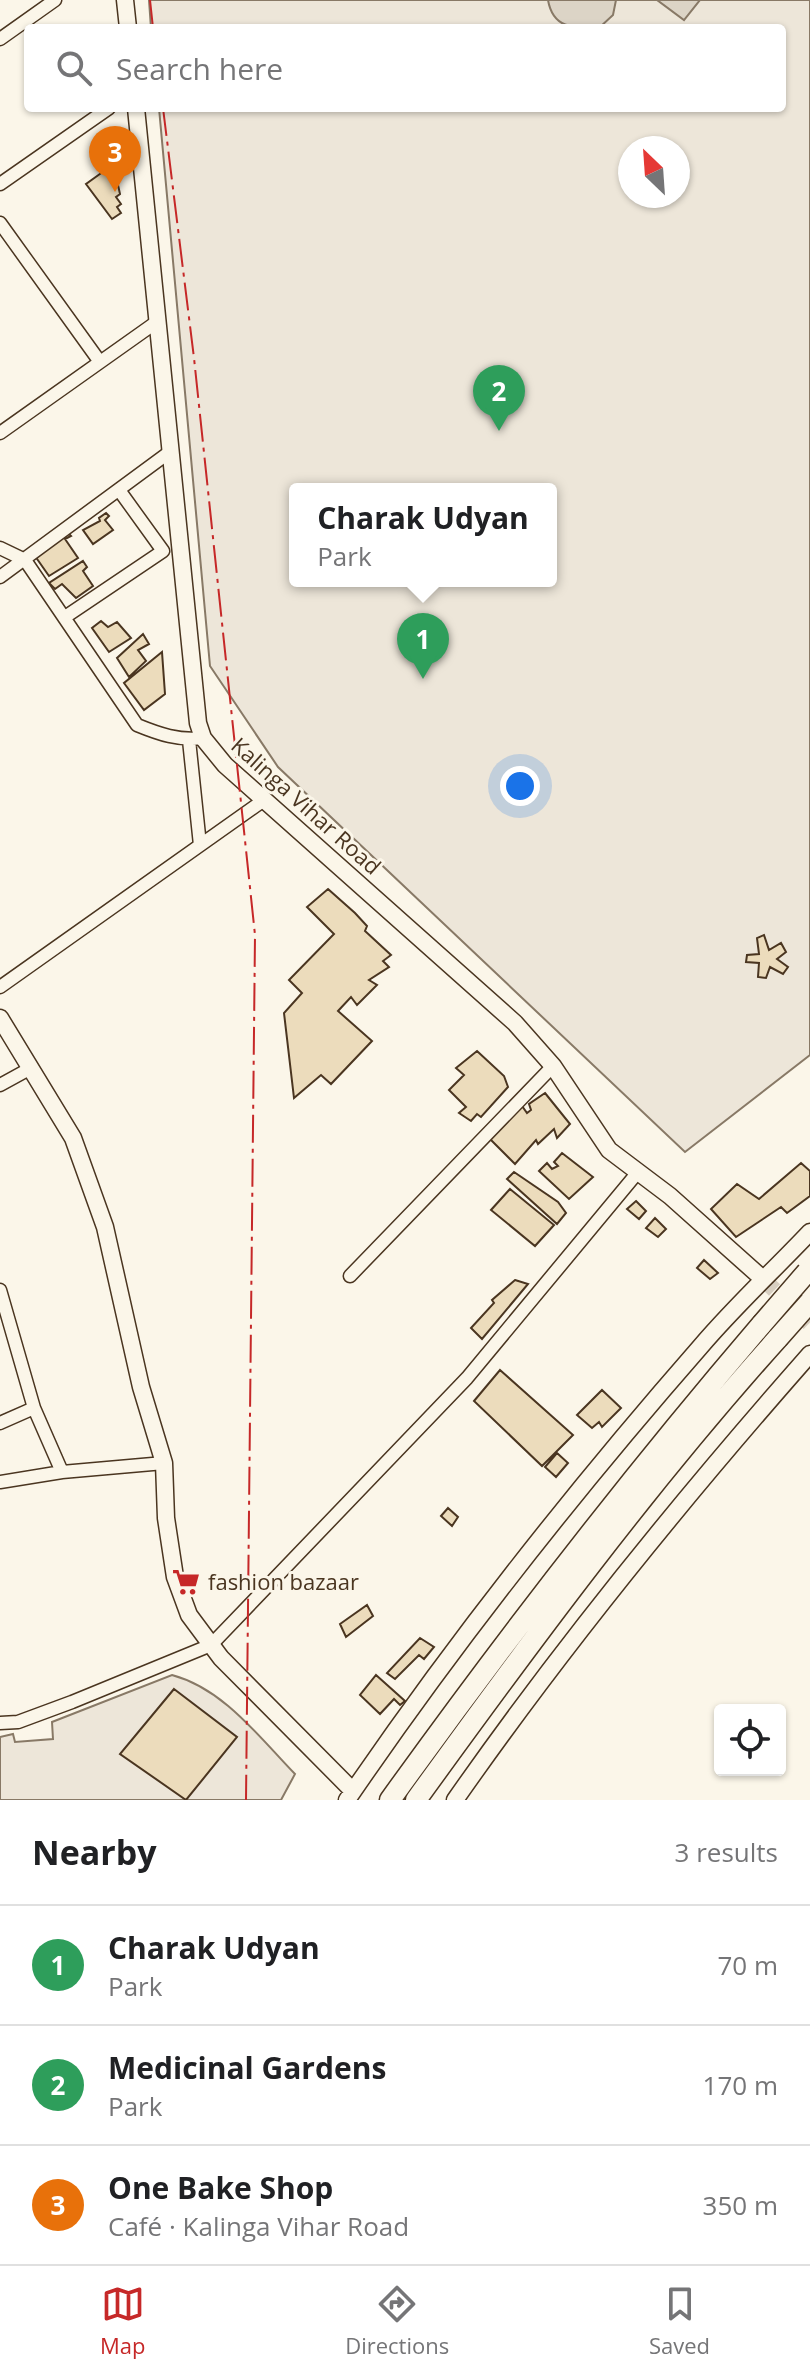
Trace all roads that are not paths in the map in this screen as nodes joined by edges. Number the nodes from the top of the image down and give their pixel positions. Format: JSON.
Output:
{"nodes":[{"id":1,"x":55,"y":0,"type":"edge"},
{"id":2,"x":125,"y":0,"type":"edge"},
{"id":3,"x":128,"y":24,"type":"edge"},
{"id":4,"x":0,"y":39,"type":"edge"},
{"id":5,"x":103,"y":112,"type":"edge"},
{"id":6,"x":136,"y":112,"type":"edge"},
{"id":7,"x":0,"y":184,"type":"edge"},
{"id":8,"x":0,"y":223,"type":"edge"},
{"id":9,"x":158,"y":321,"type":"junction"},
{"id":10,"x":100,"y":362,"type":"junction"},
{"id":11,"x":3,"y":426,"type":"edge"},
{"id":12,"x":171,"y":451,"type":"junction"},
{"id":13,"x":119,"y":490,"type":"junction"},
{"id":14,"x":0,"y":548,"type":"edge"},
{"id":15,"x":25,"y":560,"type":"junction"},
{"id":16,"x":0,"y":577,"type":"edge"},
{"id":17,"x":65,"y":617,"type":"junction"},
{"id":18,"x":196,"y":739,"type":"junction"},
{"id":19,"x":264,"y":800,"type":"junction"},
{"id":20,"x":200,"y":845,"type":"junction"},
{"id":21,"x":0,"y":987,"type":"edge"},
{"id":22,"x":0,"y":1018,"type":"edge"},
{"id":23,"x":553,"y":1066,"type":"junction"},
{"id":24,"x":31,"y":1068,"type":"junction"},
{"id":25,"x":0,"y":1085,"type":"edge"},
{"id":26,"x":638,"y":1172,"type":"junction"},
{"id":27,"x":810,"y":1232,"type":"edge"},
{"id":28,"x":809,"y":1270,"type":"edge"},
{"id":29,"x":350,"y":1276,"type":"dead end"},
{"id":30,"x":763,"y":1279,"type":"junction"},
{"id":31,"x":0,"y":1290,"type":"edge"},
{"id":32,"x":810,"y":1302,"type":"edge"},
{"id":33,"x":4,"y":1322,"type":"edge"},
{"id":34,"x":770,"y":1331,"type":"junction"},
{"id":35,"x":810,"y":1354,"type":"edge"},
{"id":36,"x":34,"y":1408,"type":"junction"},
{"id":37,"x":0,"y":1423,"type":"edge"},
{"id":38,"x":164,"y":1463,"type":"junction"},
{"id":39,"x":62,"y":1472,"type":"junction"},
{"id":40,"x":0,"y":1482,"type":"edge"},
{"id":41,"x":211,"y":1645,"type":"junction"},
{"id":42,"x":0,"y":1723,"type":"edge"},
{"id":43,"x":350,"y":1795,"type":"edge"},
{"id":44,"x":390,"y":1800,"type":"edge"},
{"id":45,"x":416,"y":1800,"type":"edge"},
{"id":46,"x":455,"y":1800,"type":"edge"}],
"edges":[{"from":1,"to":4,"type":"street"},
{"from":2,"to":3,"type":"street"},
{"from":5,"to":7,"type":"street"},
{"from":6,"to":9,"type":"street","name":"Kalinga Vihar Road"},
{"from":8,"to":10,"type":"street"},
{"from":9,"to":10,"type":"street"},
{"from":9,"to":12,"type":"street","name":"Kalinga Vihar Road"},
{"from":10,"to":11,"type":"street"},
{"from":12,"to":13,"type":"street"},
{"from":12,"to":18,"type":"street","name":"Kalinga Vihar Road"},
{"from":13,"to":15,"type":"street"},
{"from":13,"to":17,"type":"street"},
{"from":14,"to":15,"type":"street"},
{"from":15,"to":16,"type":"street"},
{"from":15,"to":17,"type":"street"},
{"from":17,"to":18,"type":"street"},
{"from":18,"to":19,"type":"street","name":"Kalinga Vihar Road"},
{"from":18,"to":20,"type":"street"},
{"from":19,"to":20,"type":"street"},
{"from":19,"to":23,"type":"street","name":"Kalinga Vihar Road"},
{"from":20,"to":21,"type":"street"},
{"from":22,"to":24,"type":"street"},
{"from":23,"to":26,"type":"street","name":"Kalinga Vihar Road"},
{"from":23,"to":29,"type":"street"},
{"from":24,"to":25,"type":"street"},
{"from":24,"to":38,"type":"street"},
{"from":26,"to":30,"type":"street","name":"Kalinga Vihar Road"},
{"from":26,"to":41,"type":"street"},
{"from":27,"to":30,"type":"street"},
{"from":28,"to":34,"type":"highway","bridge":true},
{"from":30,"to":43,"type":"street"},
{"from":31,"to":33,"type":"street"},
{"from":32,"to":34,"type":"highway","bridge":true},
{"from":33,"to":36,"type":"street"},
{"from":34,"to":44,"type":"highway"},
{"from":34,"to":45,"type":"highway"},
{"from":35,"to":46,"type":"street"},
{"from":36,"to":37,"type":"street"},
{"from":36,"to":39,"type":"street"},
{"from":38,"to":39,"type":"street"},
{"from":38,"to":41,"type":"street"},
{"from":39,"to":40,"type":"street"},
{"from":41,"to":42,"type":"street"},
{"from":41,"to":43,"type":"street"}]}
